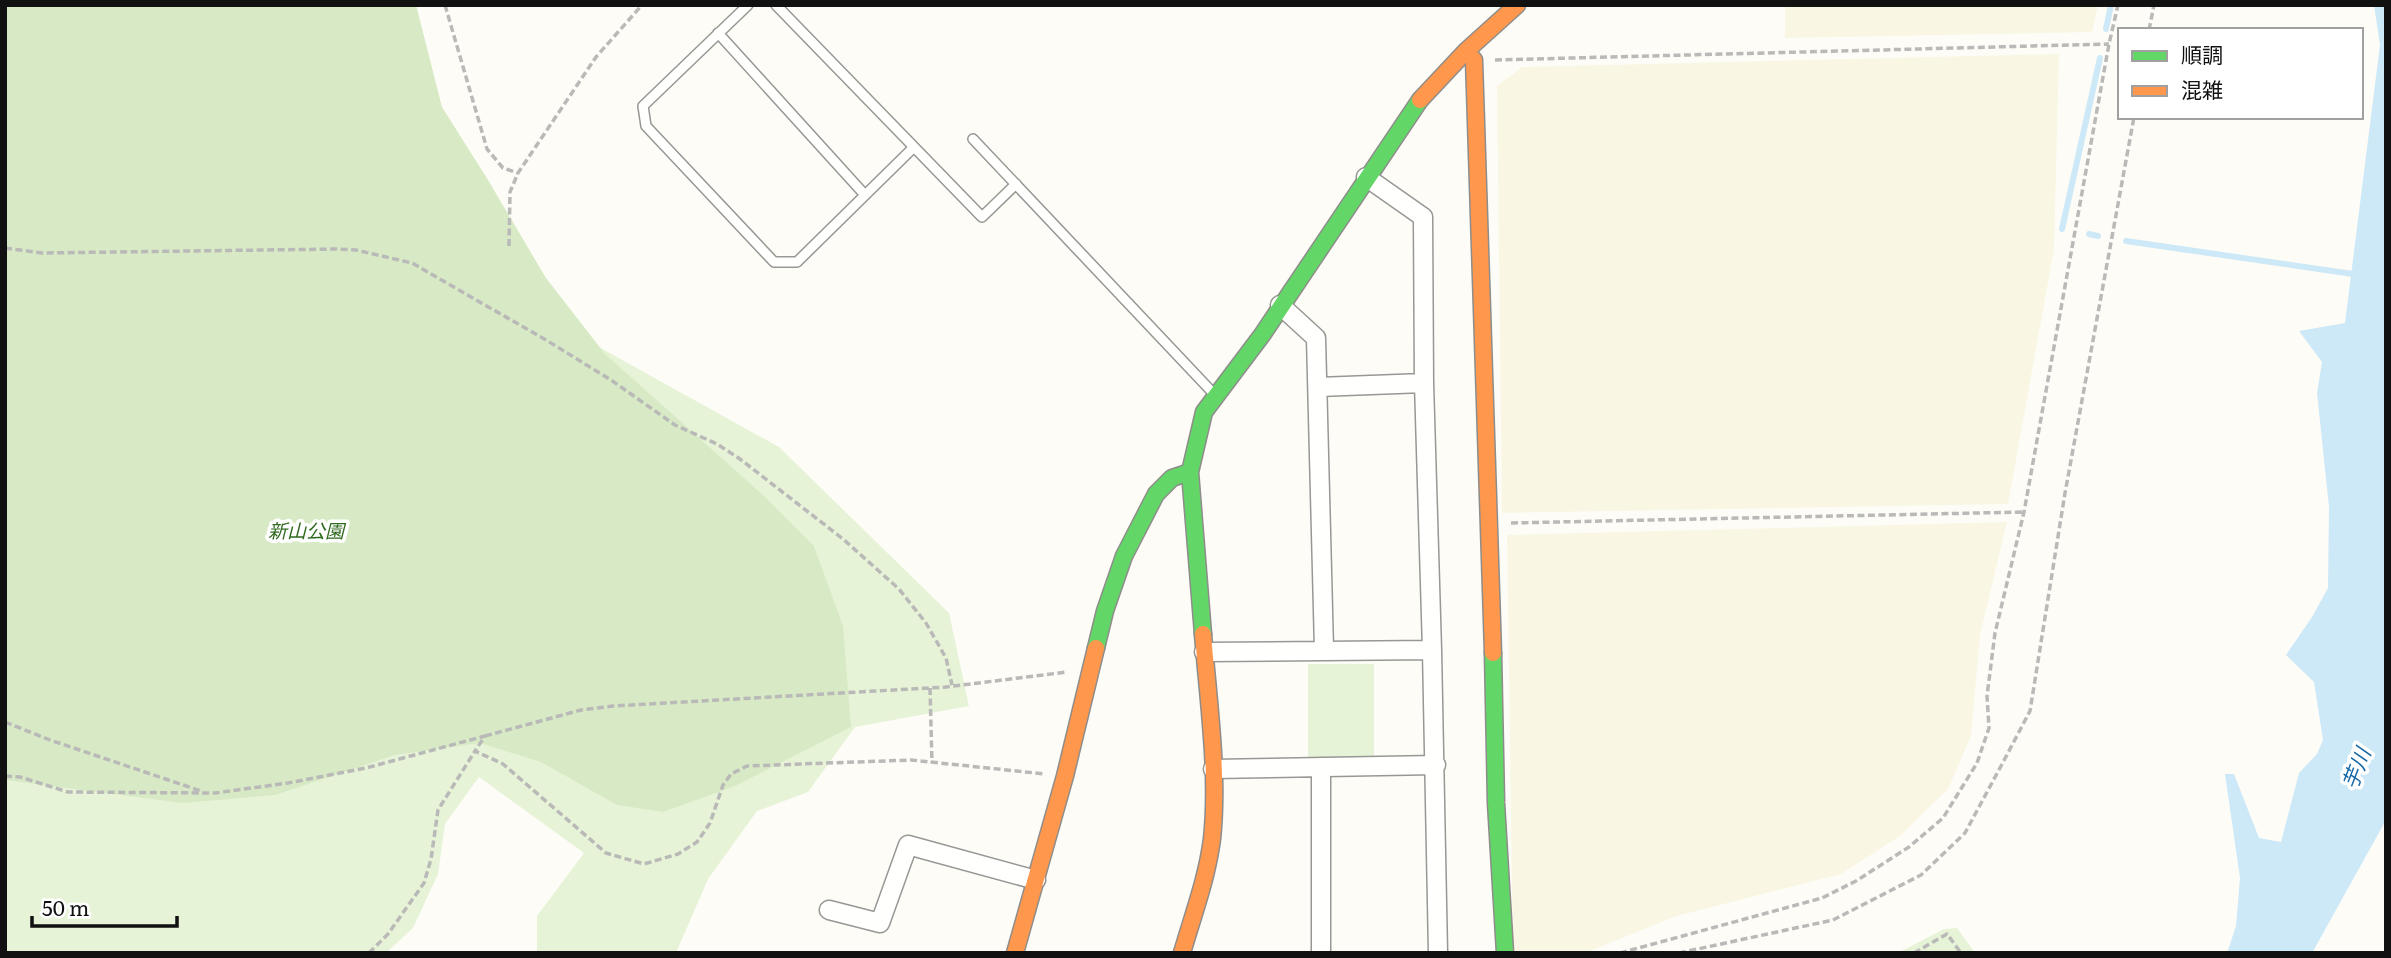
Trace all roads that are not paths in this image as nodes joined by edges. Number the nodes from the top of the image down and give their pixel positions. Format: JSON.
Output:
{"nodes":[{"id":1,"x":748,"y":5,"type":"edge"},
{"id":2,"x":776,"y":5,"type":"edge"},
{"id":3,"x":1517,"y":5,"type":"edge"},
{"id":4,"x":719,"y":33,"type":"junction"},
{"id":5,"x":1470,"y":56,"type":"junction"},
{"id":6,"x":973,"y":139,"type":"dead end"},
{"id":7,"x":914,"y":147,"type":"junction"},
{"id":8,"x":1366,"y":177,"type":"junction"},
{"id":9,"x":1016,"y":184,"type":"junction"},
{"id":10,"x":865,"y":195,"type":"junction"},
{"id":11,"x":1280,"y":304,"type":"junction"},
{"id":12,"x":1424,"y":383,"type":"junction"},
{"id":13,"x":1318,"y":387,"type":"junction"},
{"id":14,"x":1215,"y":395,"type":"junction"},
{"id":15,"x":1190,"y":472,"type":"junction"},
{"id":16,"x":1324,"y":649,"type":"junction"},
{"id":17,"x":1432,"y":650,"type":"junction"},
{"id":18,"x":1204,"y":652,"type":"junction"},
{"id":19,"x":1436,"y":765,"type":"junction"},
{"id":20,"x":1321,"y":767,"type":"junction"},
{"id":21,"x":1213,"y":769,"type":"junction"},
{"id":22,"x":1036,"y":880,"type":"junction"},
{"id":23,"x":829,"y":910,"type":"dead end"},
{"id":24,"x":1015,"y":953,"type":"edge"},
{"id":25,"x":1182,"y":953,"type":"edge"},
{"id":26,"x":1321,"y":953,"type":"edge"},
{"id":27,"x":1438,"y":953,"type":"edge"},
{"id":28,"x":1505,"y":953,"type":"edge"}],
"edges":[{"from":1,"to":4,"type":"lane"},
{"from":2,"to":7,"type":"lane"},
{"from":3,"to":5,"type":"street"},
{"from":4,"to":10,"type":"lane"},
{"from":4,"to":10,"type":"lane"},
{"from":5,"to":8,"type":"street"},
{"from":5,"to":28,"type":"street"},
{"from":6,"to":9,"type":"lane"},
{"from":7,"to":9,"type":"lane"},
{"from":7,"to":10,"type":"lane"},
{"from":8,"to":11,"type":"street"},
{"from":8,"to":12,"type":"street"},
{"from":9,"to":14,"type":"lane"},
{"from":11,"to":13,"type":"street"},
{"from":11,"to":14,"type":"street"},
{"from":12,"to":13,"type":"street"},
{"from":12,"to":17,"type":"street"},
{"from":13,"to":16,"type":"street"},
{"from":14,"to":15,"type":"street"},
{"from":15,"to":18,"type":"street"},
{"from":15,"to":22,"type":"street"},
{"from":16,"to":17,"type":"street"},
{"from":16,"to":18,"type":"street"},
{"from":17,"to":19,"type":"street"},
{"from":18,"to":21,"type":"street"},
{"from":19,"to":20,"type":"street"},
{"from":19,"to":27,"type":"street"},
{"from":20,"to":21,"type":"street"},
{"from":20,"to":26,"type":"street"},
{"from":21,"to":25,"type":"street"},
{"from":22,"to":23,"type":"street"},
{"from":22,"to":24,"type":"street"}]}
